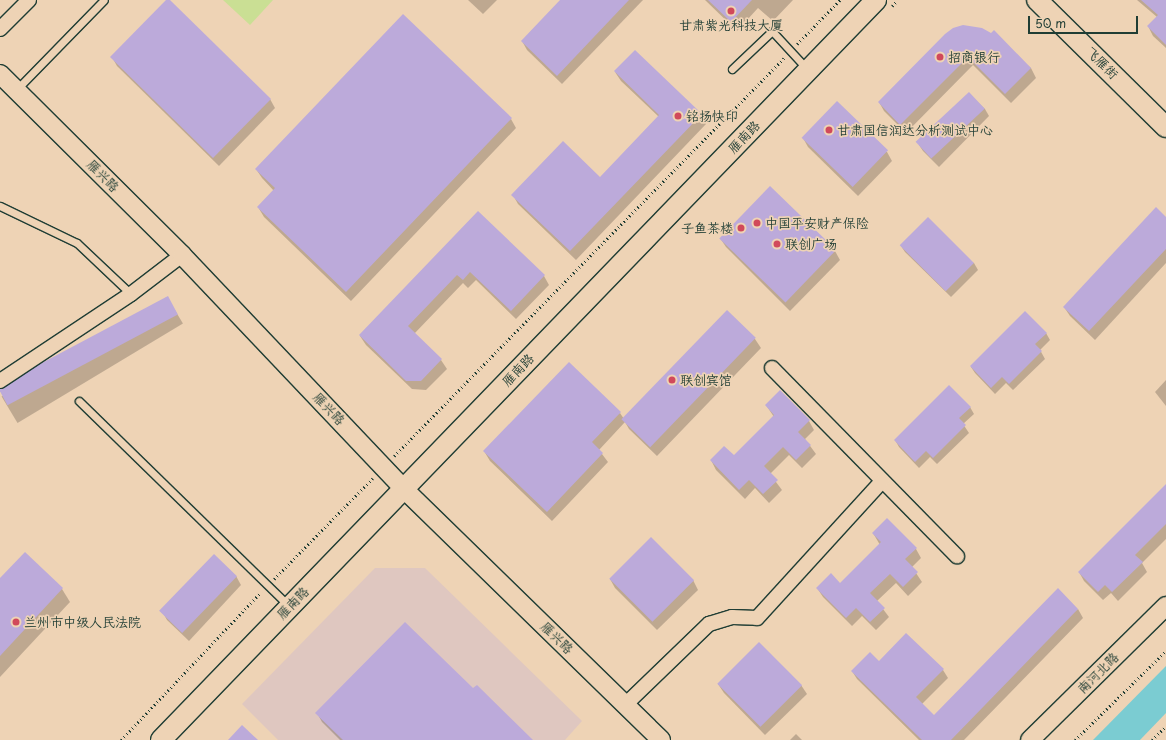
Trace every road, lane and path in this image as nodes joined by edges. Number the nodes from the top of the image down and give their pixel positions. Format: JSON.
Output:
{"nodes":[{"id":1,"x":29,"y":0,"type":"edge"},
{"id":2,"x":104,"y":0,"type":"edge"},
{"id":3,"x":840,"y":0,"type":"edge"},
{"id":4,"x":876,"y":0,"type":"edge"},
{"id":5,"x":1037,"y":0,"type":"edge"},
{"id":6,"x":0,"y":29,"type":"edge"},
{"id":7,"x":790,"y":51,"type":"junction"},
{"id":8,"x":732,"y":69,"type":"dead end"},
{"id":9,"x":808,"y":70,"type":"junction"},
{"id":10,"x":0,"y":74,"type":"edge"},
{"id":11,"x":17,"y":90,"type":"junction"},
{"id":12,"x":1166,"y":127,"type":"edge"},
{"id":13,"x":0,"y":206,"type":"edge"},
{"id":14,"x":182,"y":255,"type":"junction"},
{"id":15,"x":131,"y":294,"type":"junction"},
{"id":16,"x":772,"y":368,"type":"dead end"},
{"id":17,"x":0,"y":381,"type":"edge"},
{"id":18,"x":79,"y":401,"type":"dead end"},
{"id":19,"x":384,"y":466,"type":"junction"},
{"id":20,"x":882,"y":481,"type":"junction"},
{"id":21,"x":404,"y":489,"type":"junction"},
{"id":22,"x":957,"y":556,"type":"dead end"},
{"id":23,"x":267,"y":585,"type":"junction"},
{"id":24,"x":1166,"y":606,"type":"edge"},
{"id":25,"x":290,"y":607,"type":"junction"},
{"id":26,"x":1166,"y":651,"type":"edge"},
{"id":27,"x":625,"y":705,"type":"junction"},
{"id":28,"x":1166,"y":726,"type":"edge"},
{"id":29,"x":121,"y":740,"type":"edge"},
{"id":30,"x":161,"y":740,"type":"edge"},
{"id":31,"x":661,"y":740,"type":"edge"},
{"id":32,"x":1030,"y":740,"type":"edge"},
{"id":33,"x":1075,"y":740,"type":"edge"},
{"id":34,"x":1152,"y":740,"type":"edge"}],
"edges":[{"from":1,"to":6,"type":"street"},
{"from":2,"to":11,"type":"lane"},
{"from":3,"to":7,"type":"path"},
{"from":4,"to":9,"type":"main road","name":"雁南路"},
{"from":5,"to":12,"type":"main road","name":"飞雁街"},
{"from":7,"to":8,"type":"lane"},
{"from":7,"to":9,"type":"lane"},
{"from":7,"to":19,"type":"path"},
{"from":9,"to":21,"type":"main road","name":"雁南路"},
{"from":10,"to":11,"type":"street","name":"雁兴路"},
{"from":11,"to":14,"type":"street","name":"雁兴路"},
{"from":13,"to":15,"type":"lane"},
{"from":14,"to":15,"type":"street"},
{"from":14,"to":19,"type":"street","name":"雁兴路"},
{"from":15,"to":17,"type":"street"},
{"from":16,"to":20,"type":"street"},
{"from":18,"to":23,"type":"lane"},
{"from":19,"to":21,"type":"street","name":"雁兴路"},
{"from":19,"to":23,"type":"path"},
{"from":20,"to":22,"type":"street"},
{"from":20,"to":27,"type":"street"},
{"from":21,"to":25,"type":"main road","name":"雁南路"},
{"from":21,"to":27,"type":"street","name":"雁兴路"},
{"from":23,"to":25,"type":"lane"},
{"from":23,"to":29,"type":"path"},
{"from":24,"to":32,"type":"street","name":"南河北路"},
{"from":25,"to":30,"type":"main road","name":"雁南路"},
{"from":26,"to":33,"type":"path"},
{"from":27,"to":31,"type":"street","name":"雁兴路"},
{"from":28,"to":34,"type":"path"}]}
